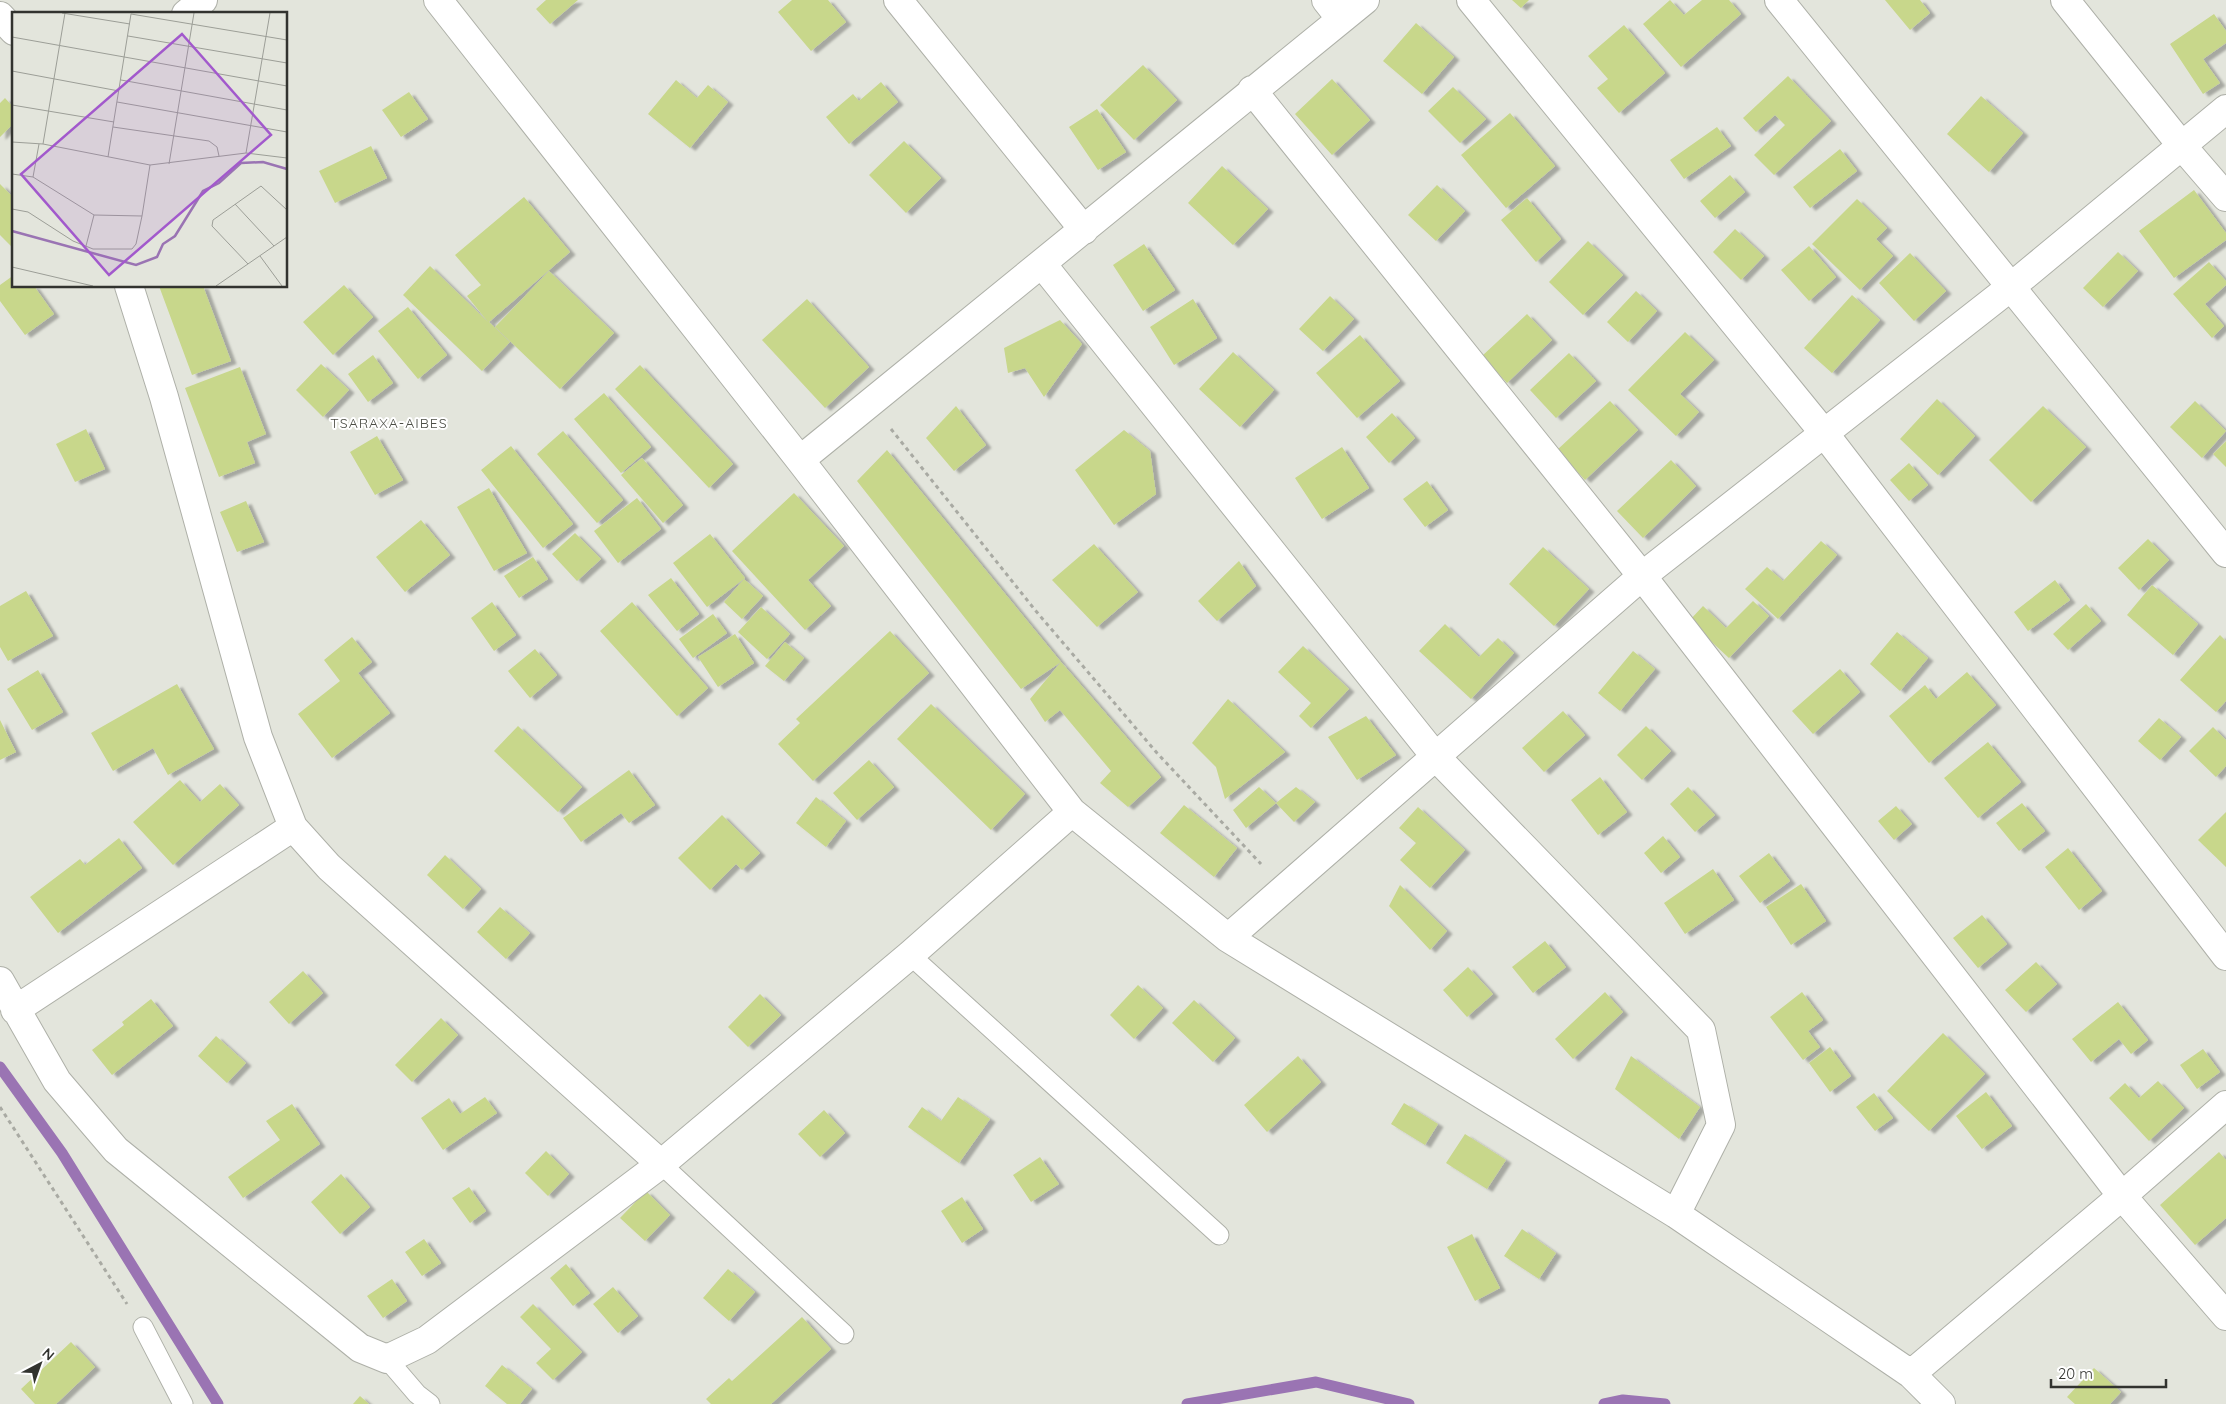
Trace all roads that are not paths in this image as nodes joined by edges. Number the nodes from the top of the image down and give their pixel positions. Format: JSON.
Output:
{"nodes":[{"id":1,"x":203,"y":0,"type":"edge"},
{"id":2,"x":438,"y":0,"type":"edge"},
{"id":3,"x":898,"y":0,"type":"edge"},
{"id":4,"x":1365,"y":0,"type":"edge"},
{"id":5,"x":1471,"y":0,"type":"edge"},
{"id":6,"x":1779,"y":0,"type":"edge"},
{"id":7,"x":2065,"y":0,"type":"edge"},
{"id":8,"x":1334,"y":10,"type":"edge"},
{"id":9,"x":188,"y":12,"type":"edge"},
{"id":10,"x":0,"y":16,"type":"edge"},
{"id":11,"x":12,"y":29,"type":"edge"},
{"id":12,"x":1252,"y":90,"type":"junction"},
{"id":13,"x":2226,"y":109,"type":"edge"},
{"id":14,"x":2182,"y":146,"type":"junction"},
{"id":15,"x":2226,"y":197,"type":"edge"},
{"id":16,"x":1084,"y":230,"type":"junction"},
{"id":17,"x":1042,"y":264,"type":"junction"},
{"id":18,"x":2012,"y":286,"type":"junction"},
{"id":19,"x":129,"y":288,"type":"edge"},
{"id":20,"x":1824,"y":433,"type":"junction"},
{"id":21,"x":800,"y":460,"type":"junction"},
{"id":22,"x":2226,"y":554,"type":"edge"},
{"id":23,"x":1642,"y":576,"type":"junction"},
{"id":24,"x":1436,"y":756,"type":"junction"},
{"id":25,"x":1072,"y":812,"type":"junction"},
{"id":26,"x":293,"y":827,"type":"junction"},
{"id":27,"x":1228,"y":938,"type":"junction"},
{"id":28,"x":910,"y":955,"type":"junction"},
{"id":29,"x":2226,"y":956,"type":"edge"},
{"id":30,"x":0,"y":981,"type":"edge"},
{"id":31,"x":16,"y":1010,"type":"junction"},
{"id":32,"x":2226,"y":1105,"type":"edge"},
{"id":33,"x":662,"y":1164,"type":"junction"},
{"id":34,"x":2122,"y":1196,"type":"junction"},
{"id":35,"x":1676,"y":1214,"type":"junction"},
{"id":36,"x":1219,"y":1235,"type":"dead end"},
{"id":37,"x":2226,"y":1316,"type":"edge"},
{"id":38,"x":143,"y":1327,"type":"road end"},
{"id":39,"x":844,"y":1334,"type":"dead end"},
{"id":40,"x":387,"y":1359,"type":"junction"},
{"id":41,"x":1911,"y":1374,"type":"junction"},
{"id":42,"x":183,"y":1404,"type":"edge"},
{"id":43,"x":430,"y":1404,"type":"edge"},
{"id":44,"x":1941,"y":1404,"type":"edge"}],
"edges":[{"from":1,"to":9,"type":"street"},
{"from":2,"to":21,"type":"street"},
{"from":3,"to":16,"type":"street"},
{"from":4,"to":8,"type":"street"},
{"from":5,"to":20,"type":"street"},
{"from":6,"to":18,"type":"street"},
{"from":7,"to":14,"type":"street"},
{"from":8,"to":12,"type":"street"},
{"from":10,"to":11,"type":"street"},
{"from":12,"to":16,"type":"street"},
{"from":12,"to":23,"type":"street"},
{"from":13,"to":14,"type":"street"},
{"from":14,"to":15,"type":"street"},
{"from":14,"to":18,"type":"street"},
{"from":16,"to":17,"type":"street"},
{"from":17,"to":21,"type":"street"},
{"from":17,"to":24,"type":"street"},
{"from":18,"to":20,"type":"street"},
{"from":18,"to":22,"type":"street"},
{"from":19,"to":26,"type":"street"},
{"from":20,"to":23,"type":"street"},
{"from":20,"to":29,"type":"street"},
{"from":21,"to":25,"type":"street"},
{"from":23,"to":24,"type":"street"},
{"from":23,"to":34,"type":"street"},
{"from":24,"to":27,"type":"street"},
{"from":24,"to":35,"type":"street"},
{"from":25,"to":27,"type":"street"},
{"from":25,"to":28,"type":"street"},
{"from":26,"to":31,"type":"street"},
{"from":26,"to":33,"type":"street"},
{"from":27,"to":35,"type":"street"},
{"from":28,"to":33,"type":"street"},
{"from":28,"to":36,"type":"lane"},
{"from":30,"to":31,"type":"street"},
{"from":31,"to":40,"type":"street"},
{"from":32,"to":34,"type":"street"},
{"from":33,"to":39,"type":"lane"},
{"from":33,"to":40,"type":"street"},
{"from":34,"to":37,"type":"street"},
{"from":34,"to":41,"type":"street"},
{"from":35,"to":41,"type":"street"},
{"from":38,"to":42,"type":"lane"},
{"from":40,"to":43,"type":"lane"},
{"from":41,"to":44,"type":"street"}]}
